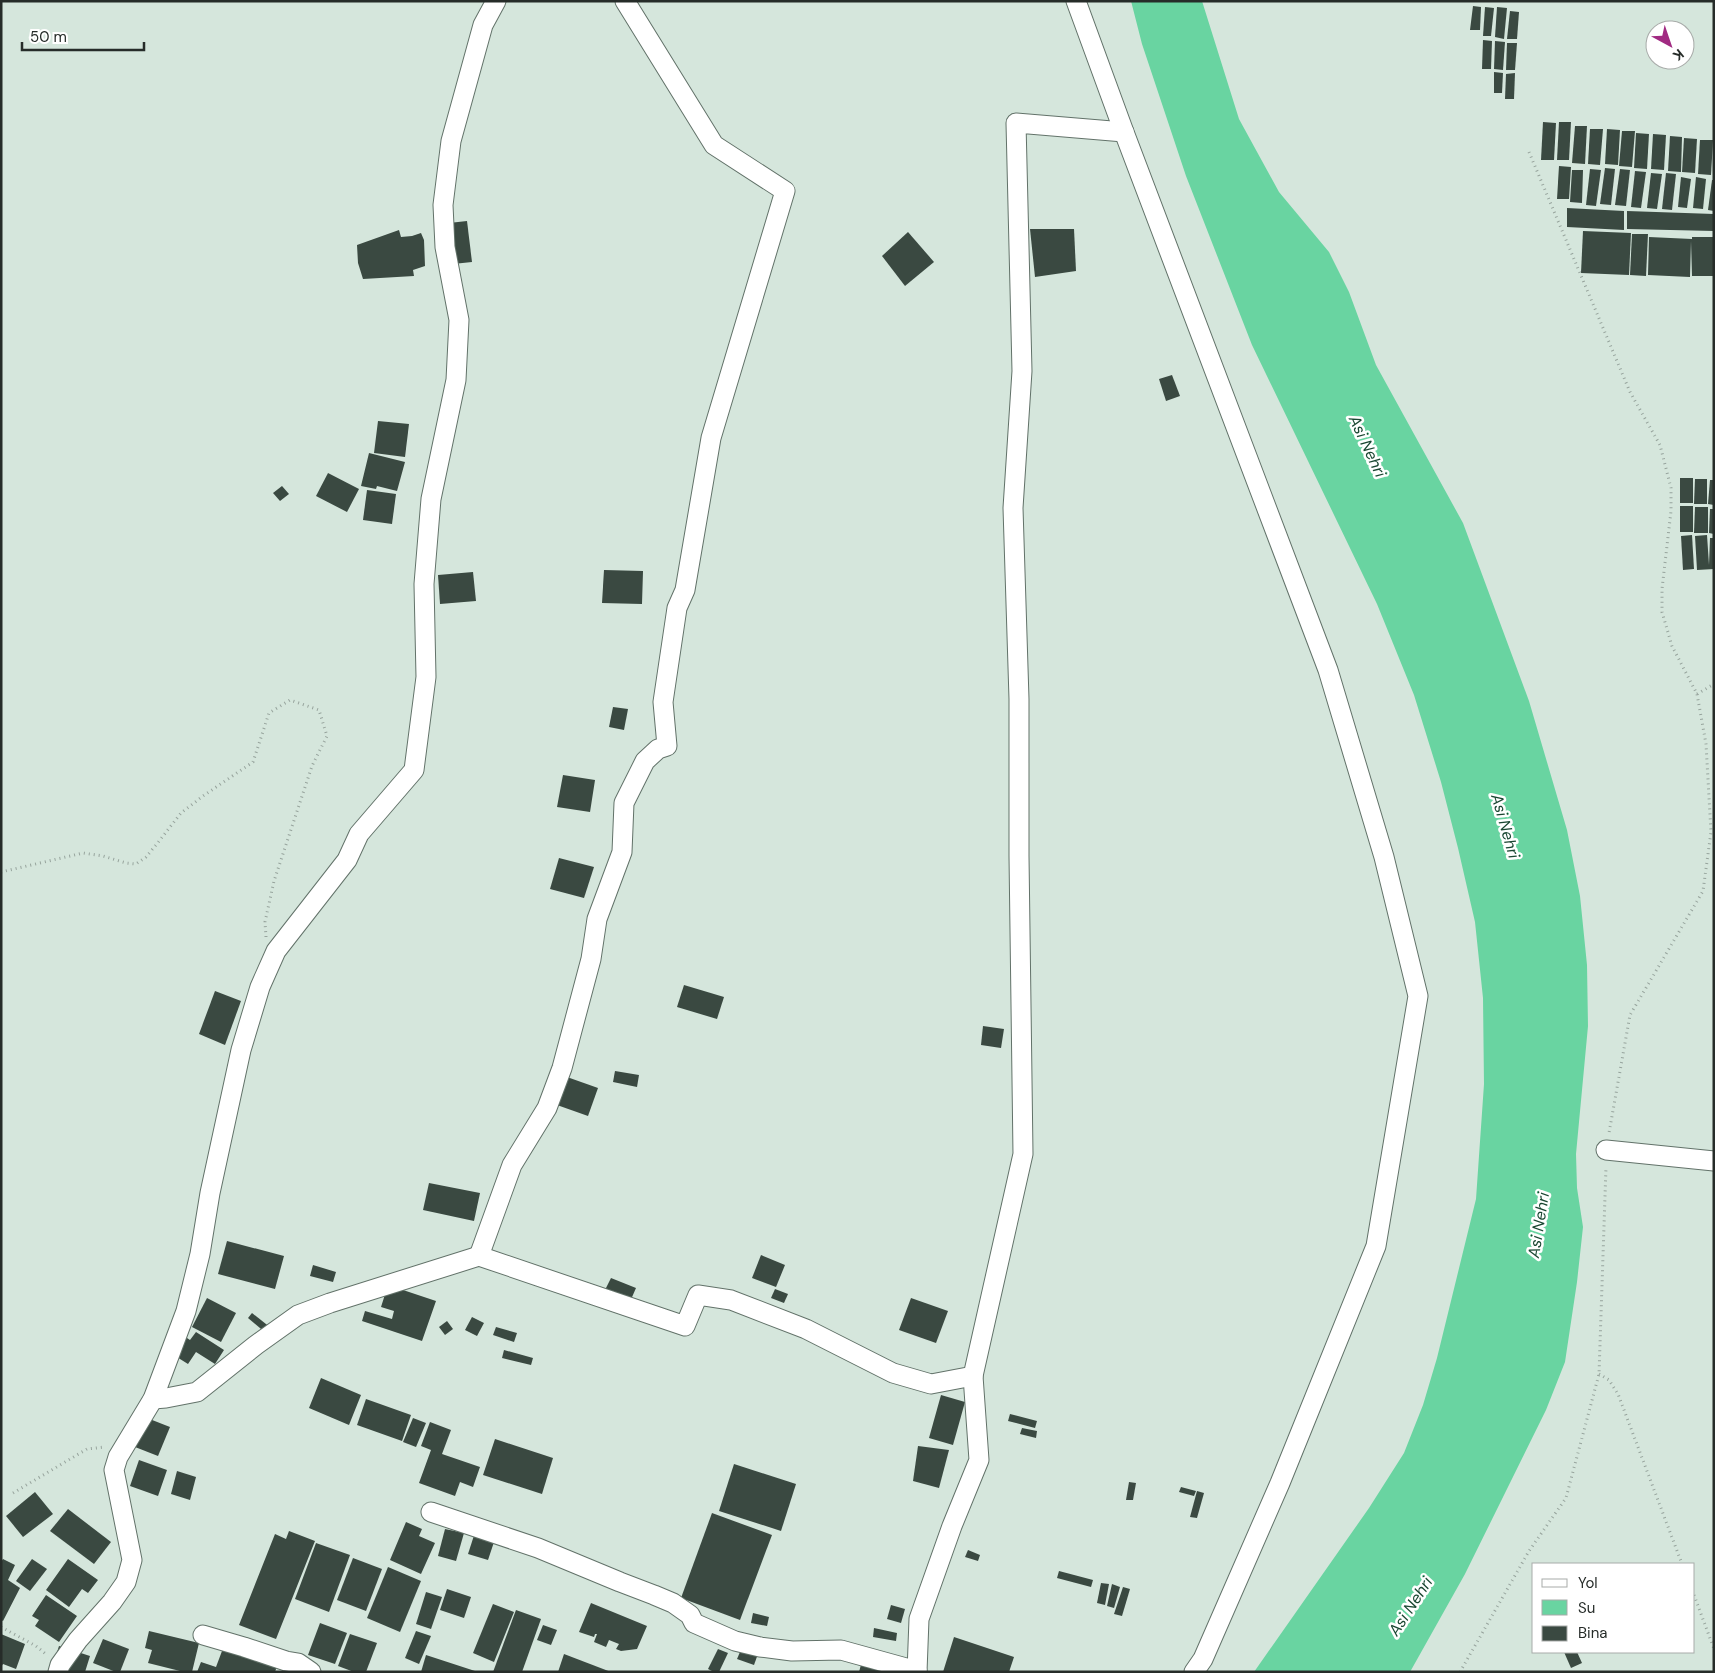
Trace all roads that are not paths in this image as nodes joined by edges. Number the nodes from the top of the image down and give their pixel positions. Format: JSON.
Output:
{"nodes":[{"id":1,"x":496,"y":1,"type":"edge"},
{"id":2,"x":625,"y":1,"type":"edge"},
{"id":3,"x":1076,"y":1,"type":"edge"},
{"id":4,"x":1124,"y":132,"type":"junction"},
{"id":5,"x":1606,"y":1150,"type":"road end"},
{"id":6,"x":1714,"y":1161,"type":"edge"},
{"id":7,"x":479,"y":1256,"type":"junction"},
{"id":8,"x":973,"y":1376,"type":"junction"},
{"id":9,"x":153,"y":1398,"type":"junction"},
{"id":10,"x":431,"y":1512,"type":"dead end"},
{"id":11,"x":203,"y":1635,"type":"dead end"},
{"id":12,"x":59,"y":1668,"type":"edge"},
{"id":13,"x":311,"y":1672,"type":"edge"},
{"id":14,"x":917,"y":1672,"type":"edge"},
{"id":15,"x":1194,"y":1672,"type":"edge"}],
"edges":[{"from":1,"to":9,"type":"street"},
{"from":2,"to":7,"type":"street"},
{"from":3,"to":4,"type":"street"},
{"from":4,"to":8,"type":"street"},
{"from":4,"to":15,"type":"street"},
{"from":5,"to":6,"type":"street"},
{"from":7,"to":8,"type":"street"},
{"from":7,"to":9,"type":"street"},
{"from":8,"to":14,"type":"street"},
{"from":9,"to":12,"type":"street"},
{"from":10,"to":14,"type":"street"},
{"from":11,"to":13,"type":"street"}]}
